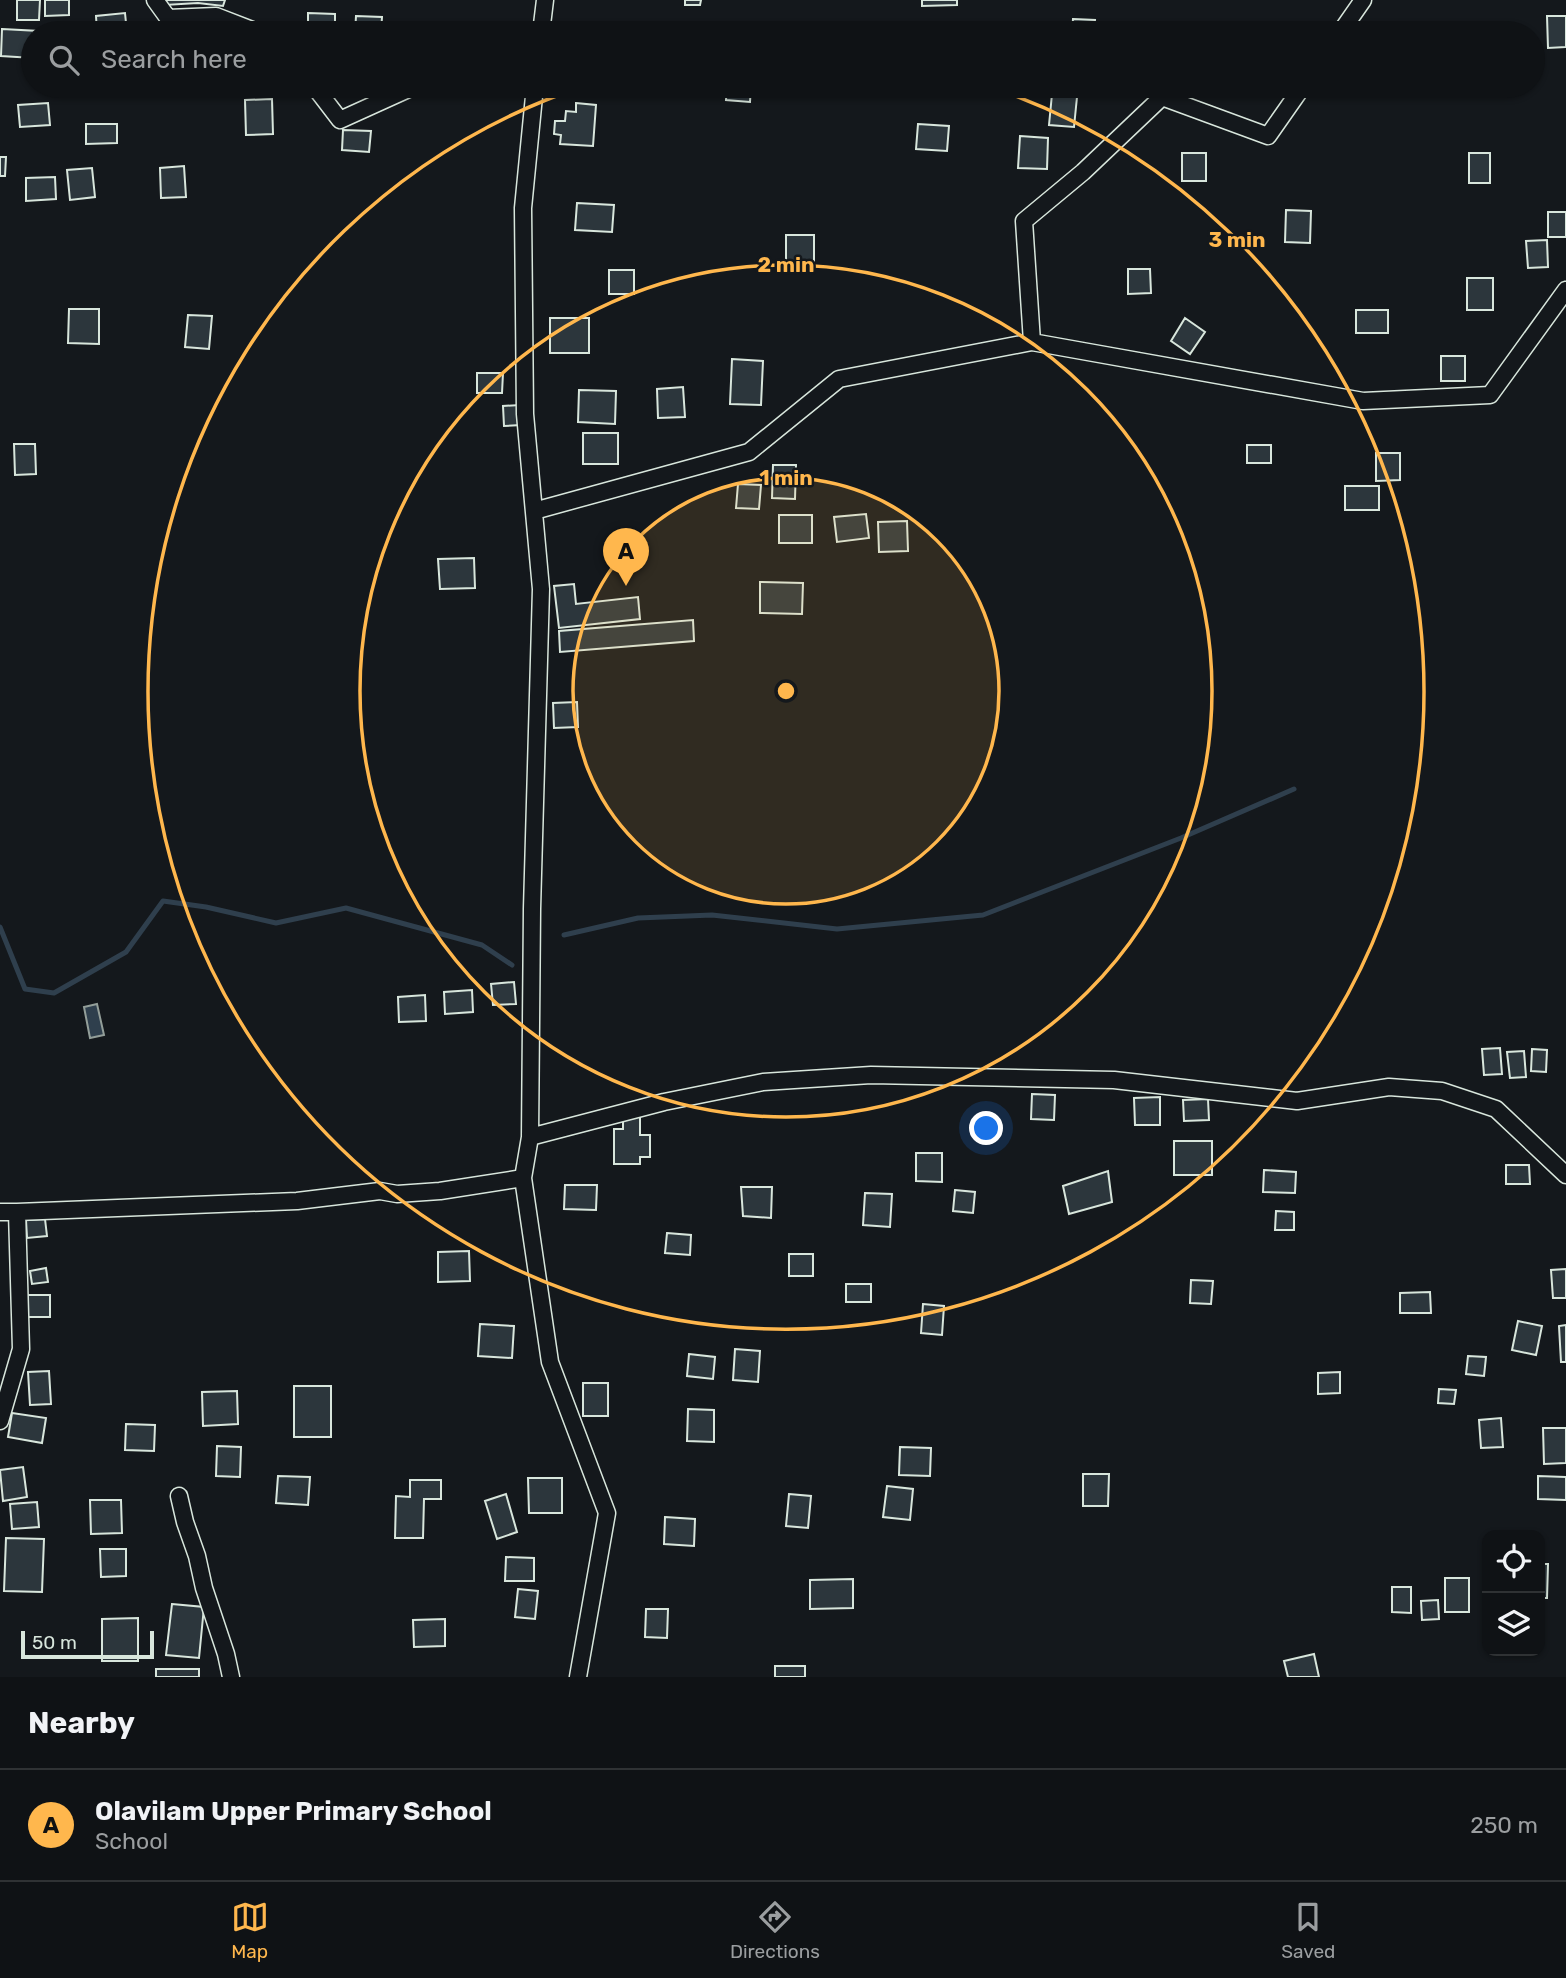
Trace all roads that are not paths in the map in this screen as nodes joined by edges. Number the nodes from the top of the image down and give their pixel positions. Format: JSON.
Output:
{"nodes":[{"id":1,"x":155,"y":0,"type":"edge"},
{"id":2,"x":545,"y":0,"type":"edge"},
{"id":3,"x":1363,"y":0,"type":"edge"},
{"id":4,"x":229,"y":21,"type":"edge"},
{"id":5,"x":542,"y":21,"type":"edge"},
{"id":6,"x":1348,"y":21,"type":"edge"},
{"id":7,"x":323,"y":98,"type":"edge"},
{"id":8,"x":389,"y":98,"type":"edge"},
{"id":9,"x":535,"y":98,"type":"edge"},
{"id":10,"x":1161,"y":98,"type":"edge"},
{"id":11,"x":1165,"y":98,"type":"edge"},
{"id":12,"x":1294,"y":98,"type":"edge"},
{"id":13,"x":1566,"y":290,"type":"edge"},
{"id":14,"x":1032,"y":342,"type":"junction"},
{"id":15,"x":534,"y":511,"type":"junction"},
{"id":16,"x":530,"y":1137,"type":"junction"},
{"id":17,"x":1566,"y":1175,"type":"edge"},
{"id":18,"x":523,"y":1178,"type":"junction"},
{"id":19,"x":0,"y":1212,"type":"edge"},
{"id":20,"x":17,"y":1212,"type":"junction"},
{"id":21,"x":0,"y":1421,"type":"edge"},
{"id":22,"x":179,"y":1496,"type":"dead end"},
{"id":23,"x":231,"y":1677,"type":"edge"},
{"id":24,"x":578,"y":1677,"type":"edge"}],
"edges":[{"from":1,"to":4,"type":"street"},
{"from":2,"to":5,"type":"street"},
{"from":3,"to":6,"type":"street"},
{"from":7,"to":8,"type":"street"},
{"from":9,"to":15,"type":"street"},
{"from":10,"to":14,"type":"street"},
{"from":11,"to":12,"type":"street"},
{"from":13,"to":14,"type":"street"},
{"from":14,"to":15,"type":"street"},
{"from":15,"to":16,"type":"street"},
{"from":16,"to":17,"type":"street"},
{"from":16,"to":18,"type":"street"},
{"from":18,"to":20,"type":"street"},
{"from":18,"to":24,"type":"street"},
{"from":19,"to":20,"type":"street"},
{"from":20,"to":21,"type":"street"},
{"from":22,"to":23,"type":"street"}]}
